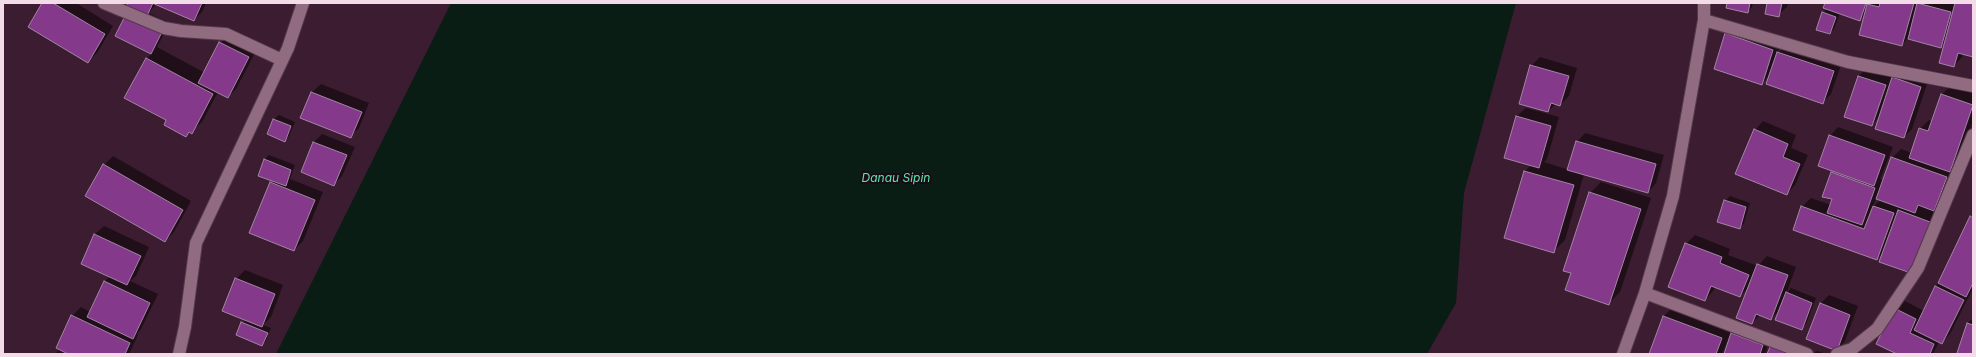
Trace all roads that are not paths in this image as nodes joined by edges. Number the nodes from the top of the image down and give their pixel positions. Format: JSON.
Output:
{"nodes":[{"id":1,"x":104,"y":3,"type":"edge"},
{"id":2,"x":303,"y":3,"type":"edge"},
{"id":3,"x":1704,"y":3,"type":"edge"},
{"id":4,"x":1704,"y":20,"type":"junction"},
{"id":5,"x":282,"y":60,"type":"junction"},
{"id":6,"x":1973,"y":86,"type":"edge"},
{"id":7,"x":1973,"y":135,"type":"edge"},
{"id":8,"x":1645,"y":293,"type":"junction"},
{"id":9,"x":179,"y":354,"type":"edge"},
{"id":10,"x":1623,"y":354,"type":"edge"},
{"id":11,"x":1807,"y":354,"type":"edge"},
{"id":12,"x":1837,"y":354,"type":"edge"}],
"edges":[{"from":1,"to":5,"type":"street"},
{"from":2,"to":5,"type":"street"},
{"from":3,"to":4,"type":"street"},
{"from":4,"to":6,"type":"street"},
{"from":4,"to":8,"type":"street"},
{"from":5,"to":9,"type":"street"},
{"from":7,"to":12,"type":"street"},
{"from":8,"to":10,"type":"street"},
{"from":8,"to":11,"type":"street"}]}
